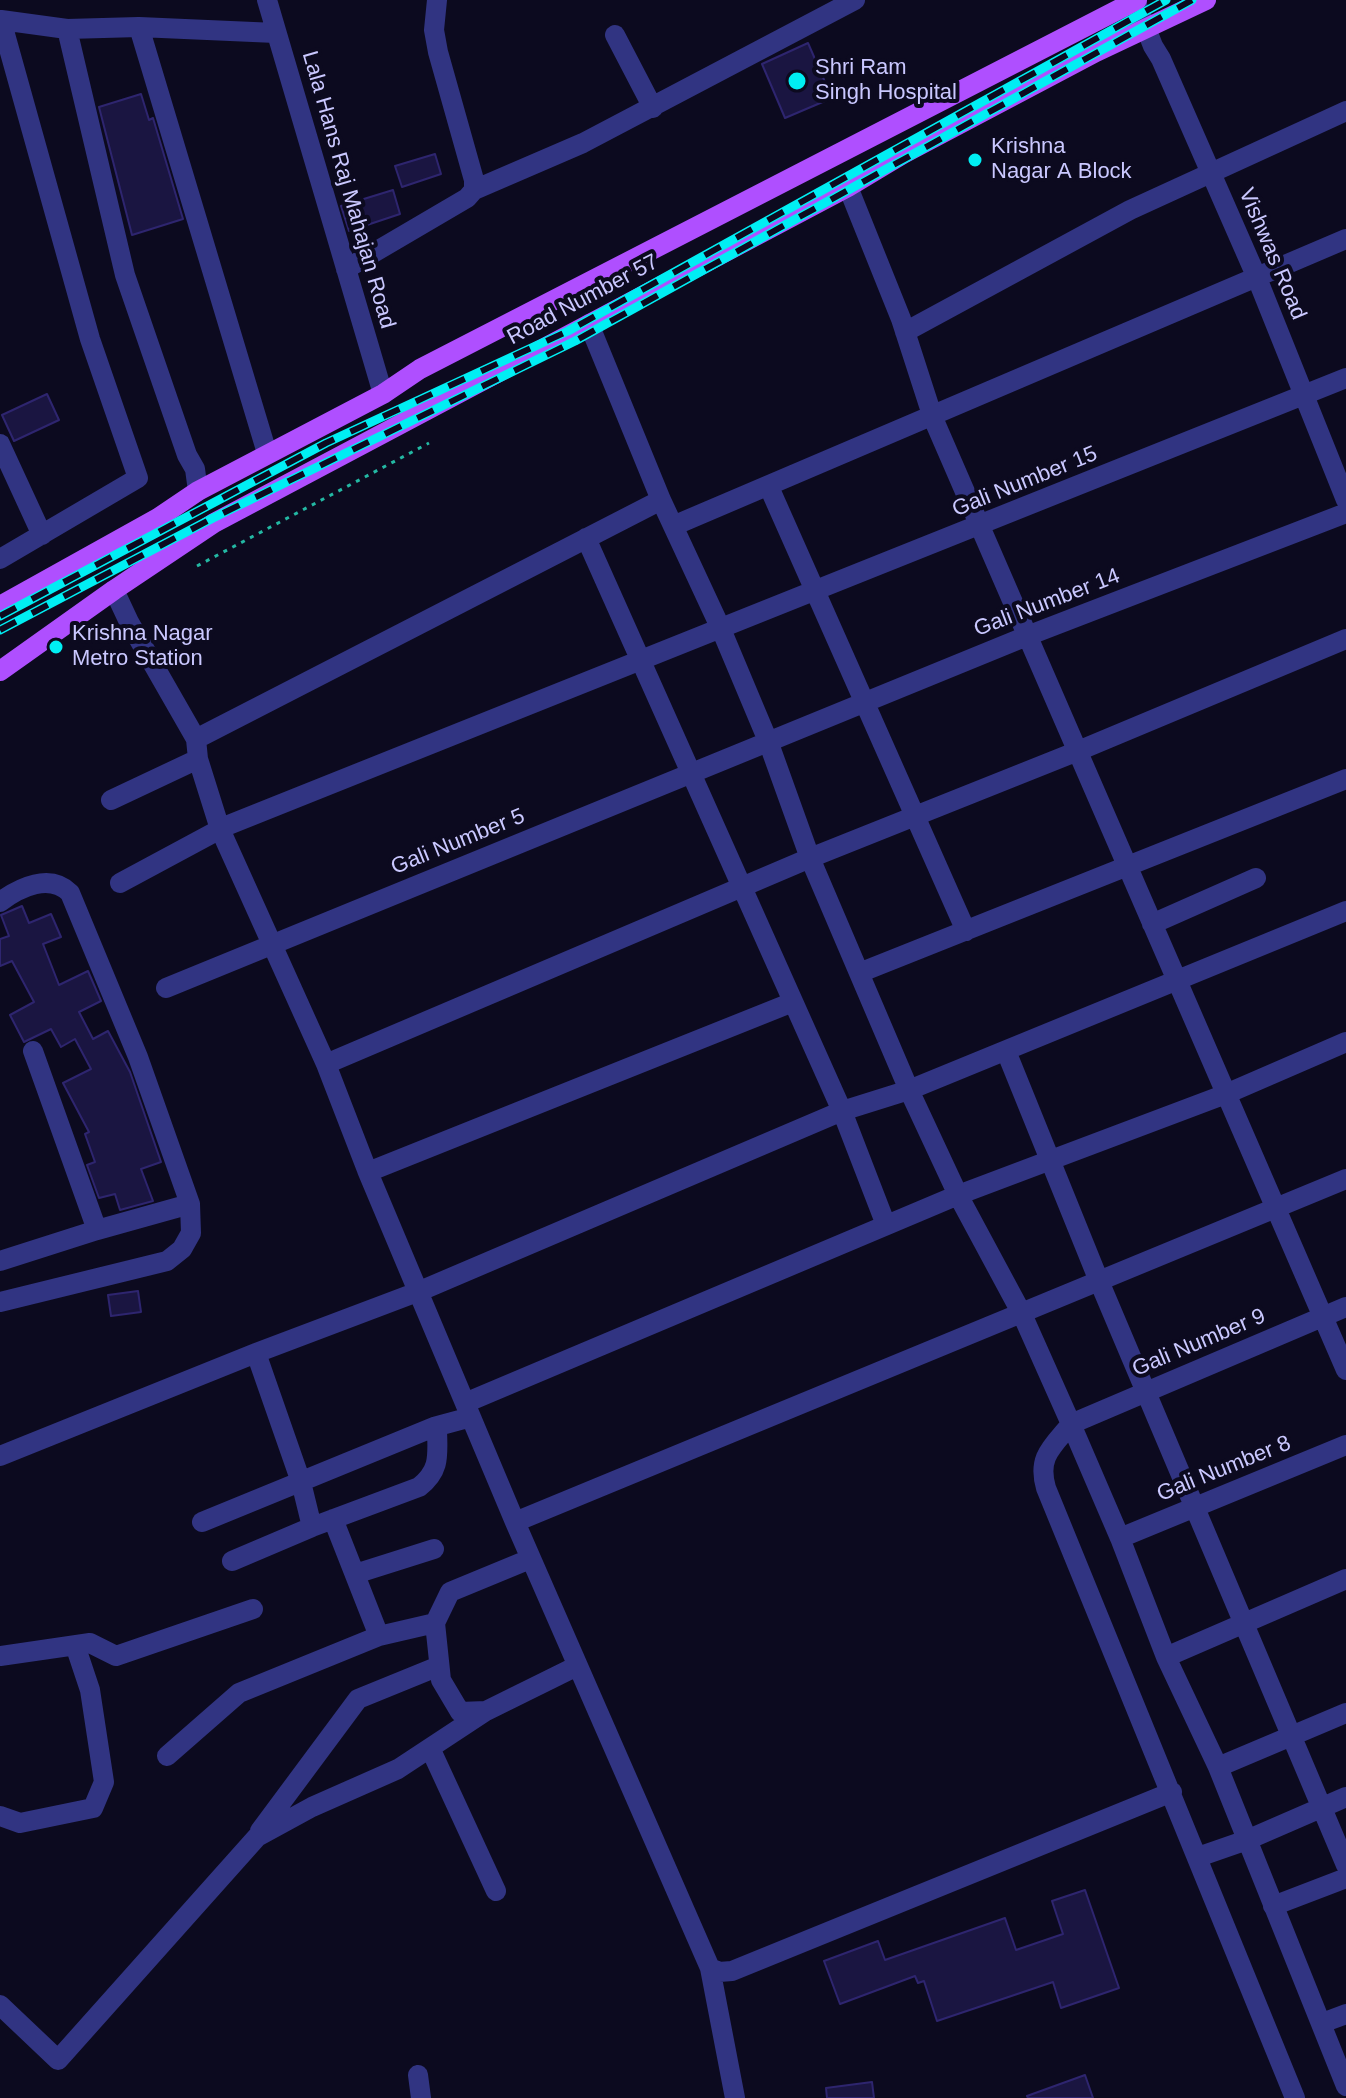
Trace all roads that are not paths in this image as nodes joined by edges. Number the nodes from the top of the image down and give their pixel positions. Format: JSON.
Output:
{"nodes":[{"id":1,"x":267,"y":0,"type":"edge"},
{"id":2,"x":437,"y":0,"type":"edge"},
{"id":3,"x":855,"y":0,"type":"edge"},
{"id":4,"x":1136,"y":0,"type":"edge"},
{"id":5,"x":1206,"y":0,"type":"edge"},
{"id":6,"x":139,"y":27,"type":"junction"},
{"id":7,"x":67,"y":29,"type":"junction"},
{"id":8,"x":1148,"y":30,"type":"junction"},
{"id":9,"x":276,"y":33,"type":"junction"},
{"id":10,"x":615,"y":35,"type":"dead end"},
{"id":11,"x":653,"y":108,"type":"junction"},
{"id":12,"x":1346,"y":111,"type":"edge"},
{"id":13,"x":1211,"y":171,"type":"junction"},
{"id":14,"x":848,"y":187,"type":"junction"},
{"id":15,"x":474,"y":190,"type":"junction"},
{"id":16,"x":1346,"y":239,"type":"edge"},
{"id":17,"x":346,"y":269,"type":"junction"},
{"id":18,"x":1257,"y":278,"type":"junction"},
{"id":19,"x":589,"y":324,"type":"junction"},
{"id":20,"x":903,"y":326,"type":"junction"},
{"id":21,"x":1346,"y":378,"type":"edge"},
{"id":22,"x":383,"y":394,"type":"junction"},
{"id":23,"x":1304,"y":396,"type":"junction"},
{"id":24,"x":933,"y":418,"type":"junction"},
{"id":25,"x":0,"y":444,"type":"edge"},
{"id":26,"x":267,"y":453,"type":"junction"},
{"id":27,"x":769,"y":487,"type":"junction"},
{"id":28,"x":198,"y":491,"type":"junction"},
{"id":29,"x":661,"y":500,"type":"junction"},
{"id":30,"x":1346,"y":500,"type":"edge"},
{"id":31,"x":1346,"y":513,"type":"edge"},
{"id":32,"x":673,"y":526,"type":"junction"},
{"id":33,"x":980,"y":526,"type":"junction"},
{"id":34,"x":42,"y":535,"type":"junction"},
{"id":35,"x":586,"y":538,"type":"junction"},
{"id":36,"x":0,"y":559,"type":"edge"},
{"id":37,"x":114,"y":590,"type":"junction"},
{"id":38,"x":814,"y":591,"type":"junction"},
{"id":39,"x":0,"y":606,"type":"edge"},
{"id":40,"x":721,"y":629,"type":"junction"},
{"id":41,"x":1027,"y":636,"type":"junction"},
{"id":42,"x":1346,"y":639,"type":"edge"},
{"id":43,"x":639,"y":660,"type":"junction"},
{"id":44,"x":0,"y":671,"type":"edge"},
{"id":45,"x":863,"y":702,"type":"junction"},
{"id":46,"x":768,"y":741,"type":"junction"},
{"id":47,"x":195,"y":743,"type":"junction"},
{"id":48,"x":1078,"y":751,"type":"junction"},
{"id":49,"x":692,"y":772,"type":"junction"},
{"id":50,"x":1346,"y":779,"type":"edge"},
{"id":51,"x":111,"y":800,"type":"dead end"},
{"id":52,"x":915,"y":816,"type":"junction"},
{"id":53,"x":220,"y":829,"type":"junction"},
{"id":54,"x":810,"y":858,"type":"junction"},
{"id":55,"x":1128,"y":867,"type":"junction"},
{"id":56,"x":1256,"y":878,"type":"dead end"},
{"id":57,"x":120,"y":883,"type":"dead end"},
{"id":58,"x":742,"y":887,"type":"junction"},
{"id":59,"x":0,"y":902,"type":"edge"},
{"id":60,"x":1346,"y":911,"type":"edge"},
{"id":61,"x":1152,"y":924,"type":"junction"},
{"id":62,"x":966,"y":931,"type":"junction"},
{"id":63,"x":271,"y":945,"type":"junction"},
{"id":64,"x":859,"y":973,"type":"junction"},
{"id":65,"x":1177,"y":981,"type":"junction"},
{"id":66,"x":166,"y":988,"type":"dead end"},
{"id":67,"x":793,"y":1002,"type":"junction"},
{"id":68,"x":1346,"y":1042,"type":"edge"},
{"id":69,"x":33,"y":1051,"type":"dead end"},
{"id":70,"x":1006,"y":1051,"type":"junction"},
{"id":71,"x":326,"y":1064,"type":"junction"},
{"id":72,"x":909,"y":1090,"type":"junction"},
{"id":73,"x":1226,"y":1094,"type":"junction"},
{"id":74,"x":842,"y":1111,"type":"junction"},
{"id":75,"x":1051,"y":1159,"type":"junction"},
{"id":76,"x":368,"y":1172,"type":"junction"},
{"id":77,"x":1346,"y":1179,"type":"edge"},
{"id":78,"x":958,"y":1195,"type":"junction"},
{"id":79,"x":190,"y":1204,"type":"junction"},
{"id":80,"x":1275,"y":1207,"type":"junction"},
{"id":81,"x":886,"y":1225,"type":"junction"},
{"id":82,"x":97,"y":1230,"type":"junction"},
{"id":83,"x":0,"y":1261,"type":"edge"},
{"id":84,"x":1099,"y":1281,"type":"junction"},
{"id":85,"x":420,"y":1291,"type":"junction"},
{"id":86,"x":0,"y":1302,"type":"edge"},
{"id":87,"x":1346,"y":1307,"type":"edge"},
{"id":88,"x":1022,"y":1314,"type":"junction"},
{"id":89,"x":1323,"y":1317,"type":"junction"},
{"id":90,"x":256,"y":1353,"type":"junction"},
{"id":91,"x":1346,"y":1370,"type":"edge"},
{"id":92,"x":1147,"y":1392,"type":"junction"},
{"id":93,"x":468,"y":1410,"type":"junction"},
{"id":94,"x":1071,"y":1424,"type":"junction"},
{"id":95,"x":437,"y":1426,"type":"junction"},
{"id":96,"x":1346,"y":1445,"type":"edge"},
{"id":97,"x":0,"y":1456,"type":"edge"},
{"id":98,"x":301,"y":1482,"type":"junction"},
{"id":99,"x":1193,"y":1508,"type":"junction"},
{"id":100,"x":333,"y":1519,"type":"junction"},
{"id":101,"x":202,"y":1522,"type":"dead end"},
{"id":102,"x":515,"y":1522,"type":"junction"},
{"id":103,"x":312,"y":1527,"type":"junction"},
{"id":104,"x":1120,"y":1538,"type":"junction"},
{"id":105,"x":434,"y":1549,"type":"dead end"},
{"id":106,"x":530,"y":1559,"type":"junction"},
{"id":107,"x":232,"y":1561,"type":"dead end"},
{"id":108,"x":355,"y":1574,"type":"junction"},
{"id":109,"x":1346,"y":1579,"type":"edge"},
{"id":110,"x":253,"y":1609,"type":"dead end"},
{"id":111,"x":1245,"y":1622,"type":"junction"},
{"id":112,"x":435,"y":1623,"type":"junction"},
{"id":113,"x":379,"y":1636,"type":"junction"},
{"id":114,"x":75,"y":1645,"type":"junction"},
{"id":115,"x":0,"y":1656,"type":"edge"},
{"id":116,"x":1166,"y":1657,"type":"junction"},
{"id":117,"x":439,"y":1666,"type":"junction"},
{"id":118,"x":577,"y":1666,"type":"junction"},
{"id":119,"x":486,"y":1711,"type":"junction"},
{"id":120,"x":1346,"y":1713,"type":"edge"},
{"id":121,"x":1293,"y":1737,"type":"junction"},
{"id":122,"x":430,"y":1748,"type":"junction"},
{"id":123,"x":167,"y":1756,"type":"dead end"},
{"id":124,"x":1218,"y":1767,"type":"junction"},
{"id":125,"x":1172,"y":1792,"type":"junction"},
{"id":126,"x":1346,"y":1797,"type":"edge"},
{"id":127,"x":1322,"y":1808,"type":"junction"},
{"id":128,"x":0,"y":1816,"type":"edge"},
{"id":129,"x":1247,"y":1840,"type":"junction"},
{"id":130,"x":252,"y":1843,"type":"junction"},
{"id":131,"x":1198,"y":1857,"type":"junction"},
{"id":132,"x":1346,"y":1865,"type":"edge"},
{"id":133,"x":1346,"y":1878,"type":"edge"},
{"id":134,"x":496,"y":1891,"type":"dead end"},
{"id":135,"x":1273,"y":1906,"type":"junction"},
{"id":136,"x":710,"y":1968,"type":"junction"},
{"id":137,"x":0,"y":2005,"type":"edge"},
{"id":138,"x":1346,"y":2014,"type":"edge"},
{"id":139,"x":1322,"y":2023,"type":"junction"},
{"id":140,"x":418,"y":2075,"type":"dead end"},
{"id":141,"x":1346,"y":2086,"type":"edge"},
{"id":142,"x":421,"y":2098,"type":"edge"},
{"id":143,"x":735,"y":2098,"type":"edge"},
{"id":144,"x":1295,"y":2098,"type":"edge"}],
"edges":[{"from":1,"to":9,"type":"street","name":"Lala Hans Raj Mahajan Road"},
{"from":2,"to":15,"type":"street"},
{"from":3,"to":11,"type":"street"},
{"from":4,"to":8,"type":"street","name":"Vishwas Road"},
{"from":4,"to":22,"type":"main road","name":"Road Number 57"},
{"from":5,"to":8,"type":"main road","name":"Road Number 57"},
{"from":6,"to":7,"type":"street"},
{"from":6,"to":9,"type":"street"},
{"from":6,"to":26,"type":"street"},
{"from":7,"to":28,"type":"street"},
{"from":7,"to":34,"type":"street"},
{"from":8,"to":13,"type":"street","name":"Vishwas Road"},
{"from":8,"to":14,"type":"main road","name":"Road Number 57"},
{"from":9,"to":17,"type":"street","name":"Lala Hans Raj Mahajan Road"},
{"from":10,"to":11,"type":"street"},
{"from":11,"to":15,"type":"street"},
{"from":12,"to":13,"type":"street"},
{"from":13,"to":18,"type":"street","name":"Vishwas Road"},
{"from":13,"to":20,"type":"street"},
{"from":14,"to":19,"type":"main road","name":"Road Number 57"},
{"from":14,"to":20,"type":"street"},
{"from":15,"to":17,"type":"street"},
{"from":16,"to":18,"type":"street"},
{"from":17,"to":22,"type":"street","name":"Lala Hans Raj Mahajan Road"},
{"from":18,"to":23,"type":"street","name":"Vishwas Road"},
{"from":18,"to":24,"type":"street"},
{"from":19,"to":29,"type":"street"},
{"from":19,"to":37,"type":"main road","name":"Road Number 57"},
{"from":20,"to":24,"type":"street"},
{"from":21,"to":23,"type":"street","name":"Gali Number 15"},
{"from":22,"to":26,"type":"main road","name":"Road Number 57"},
{"from":23,"to":30,"type":"street","name":"Vishwas Road"},
{"from":23,"to":33,"type":"street","name":"Gali Number 15"},
{"from":24,"to":27,"type":"street"},
{"from":24,"to":33,"type":"street"},
{"from":25,"to":34,"type":"street"},
{"from":26,"to":28,"type":"main road","name":"Road Number 57"},
{"from":27,"to":32,"type":"street"},
{"from":27,"to":38,"type":"street"},
{"from":28,"to":39,"type":"main road","name":"Road Number 57"},
{"from":29,"to":32,"type":"street"},
{"from":29,"to":35,"type":"street"},
{"from":31,"to":41,"type":"street","name":"Gali Number 14"},
{"from":32,"to":40,"type":"street"},
{"from":33,"to":38,"type":"street","name":"Gali Number 15"},
{"from":33,"to":41,"type":"street"},
{"from":34,"to":36,"type":"street"},
{"from":35,"to":43,"type":"street"},
{"from":35,"to":47,"type":"street"},
{"from":37,"to":44,"type":"main road","name":"Road Number 57"},
{"from":37,"to":47,"type":"street"},
{"from":38,"to":40,"type":"street","name":"Gali Number 15"},
{"from":38,"to":45,"type":"street"},
{"from":40,"to":43,"type":"street","name":"Gali Number 15"},
{"from":40,"to":46,"type":"street"},
{"from":41,"to":45,"type":"street","name":"Gali Number 14"},
{"from":41,"to":48,"type":"street"},
{"from":42,"to":48,"type":"street"},
{"from":43,"to":49,"type":"street"},
{"from":43,"to":53,"type":"street","name":"Gali Number 15"},
{"from":45,"to":46,"type":"street","name":"Gali Number 14"},
{"from":45,"to":52,"type":"street"},
{"from":46,"to":49,"type":"street","name":"Gali Number 5"},
{"from":46,"to":54,"type":"street"},
{"from":47,"to":51,"type":"street"},
{"from":47,"to":53,"type":"street"},
{"from":48,"to":52,"type":"street"},
{"from":48,"to":55,"type":"street"},
{"from":49,"to":58,"type":"street"},
{"from":49,"to":63,"type":"street","name":"Gali Number 5"},
{"from":50,"to":55,"type":"street"},
{"from":52,"to":54,"type":"street"},
{"from":52,"to":62,"type":"street"},
{"from":53,"to":57,"type":"street","name":"Gali Number 15"},
{"from":53,"to":63,"type":"street"},
{"from":54,"to":58,"type":"street"},
{"from":54,"to":64,"type":"street"},
{"from":55,"to":61,"type":"street"},
{"from":55,"to":62,"type":"street"},
{"from":56,"to":61,"type":"street"},
{"from":58,"to":67,"type":"street"},
{"from":58,"to":71,"type":"street"},
{"from":59,"to":79,"type":"street"},
{"from":60,"to":65,"type":"street"},
{"from":61,"to":65,"type":"street"},
{"from":62,"to":64,"type":"street"},
{"from":63,"to":66,"type":"street","name":"Gali Number 5"},
{"from":63,"to":71,"type":"street"},
{"from":64,"to":72,"type":"street"},
{"from":65,"to":70,"type":"street"},
{"from":65,"to":73,"type":"street"},
{"from":67,"to":74,"type":"street"},
{"from":67,"to":76,"type":"street"},
{"from":68,"to":73,"type":"street"},
{"from":69,"to":82,"type":"street"},
{"from":70,"to":72,"type":"street"},
{"from":70,"to":75,"type":"street"},
{"from":71,"to":76,"type":"street"},
{"from":72,"to":74,"type":"street"},
{"from":72,"to":78,"type":"street"},
{"from":73,"to":75,"type":"street"},
{"from":73,"to":80,"type":"street"},
{"from":74,"to":81,"type":"street"},
{"from":74,"to":85,"type":"street"},
{"from":75,"to":78,"type":"street"},
{"from":75,"to":84,"type":"street"},
{"from":76,"to":85,"type":"street"},
{"from":77,"to":80,"type":"street"},
{"from":78,"to":81,"type":"street"},
{"from":78,"to":88,"type":"street"},
{"from":79,"to":82,"type":"street"},
{"from":79,"to":86,"type":"street"},
{"from":80,"to":84,"type":"street"},
{"from":80,"to":89,"type":"street"},
{"from":81,"to":93,"type":"street"},
{"from":82,"to":83,"type":"street"},
{"from":84,"to":88,"type":"street"},
{"from":84,"to":92,"type":"street"},
{"from":85,"to":90,"type":"street"},
{"from":85,"to":93,"type":"street"},
{"from":87,"to":89,"type":"street","name":"Gali Number 9"},
{"from":88,"to":94,"type":"street"},
{"from":88,"to":102,"type":"street"},
{"from":89,"to":91,"type":"street"},
{"from":89,"to":92,"type":"street","name":"Gali Number 9"},
{"from":90,"to":97,"type":"street"},
{"from":90,"to":98,"type":"street"},
{"from":92,"to":94,"type":"street","name":"Gali Number 9"},
{"from":92,"to":99,"type":"street"},
{"from":93,"to":95,"type":"street"},
{"from":93,"to":102,"type":"street"},
{"from":94,"to":104,"type":"street"},
{"from":94,"to":125,"type":"street"},
{"from":95,"to":98,"type":"street"},
{"from":95,"to":100,"type":"street"},
{"from":96,"to":99,"type":"street","name":"Gali Number 8"},
{"from":98,"to":101,"type":"street"},
{"from":98,"to":103,"type":"street"},
{"from":99,"to":104,"type":"street","name":"Gali Number 8"},
{"from":99,"to":111,"type":"street"},
{"from":100,"to":103,"type":"street"},
{"from":100,"to":108,"type":"street"},
{"from":102,"to":106,"type":"street"},
{"from":103,"to":107,"type":"street"},
{"from":104,"to":116,"type":"street"},
{"from":105,"to":108,"type":"street"},
{"from":106,"to":112,"type":"street"},
{"from":106,"to":118,"type":"street"},
{"from":108,"to":113,"type":"street"},
{"from":109,"to":111,"type":"street"},
{"from":110,"to":114,"type":"street"},
{"from":111,"to":116,"type":"street"},
{"from":111,"to":121,"type":"street"},
{"from":112,"to":113,"type":"street"},
{"from":112,"to":117,"type":"street"},
{"from":113,"to":123,"type":"street"},
{"from":114,"to":115,"type":"street"},
{"from":114,"to":128,"type":"street"},
{"from":116,"to":124,"type":"street"},
{"from":117,"to":119,"type":"street"},
{"from":117,"to":130,"type":"street"},
{"from":118,"to":119,"type":"street"},
{"from":118,"to":136,"type":"street"},
{"from":119,"to":122,"type":"street"},
{"from":120,"to":121,"type":"street"},
{"from":121,"to":124,"type":"street"},
{"from":121,"to":127,"type":"street"},
{"from":122,"to":130,"type":"street"},
{"from":122,"to":134,"type":"street"},
{"from":124,"to":129,"type":"street"},
{"from":125,"to":131,"type":"street"},
{"from":125,"to":136,"type":"street"},
{"from":126,"to":127,"type":"street"},
{"from":127,"to":129,"type":"street"},
{"from":127,"to":132,"type":"street"},
{"from":129,"to":131,"type":"street"},
{"from":129,"to":135,"type":"street"},
{"from":130,"to":137,"type":"street"},
{"from":131,"to":144,"type":"street"},
{"from":133,"to":135,"type":"street"},
{"from":135,"to":139,"type":"street"},
{"from":136,"to":143,"type":"street"},
{"from":138,"to":139,"type":"street"},
{"from":139,"to":141,"type":"street"},
{"from":140,"to":142,"type":"street"}]}
